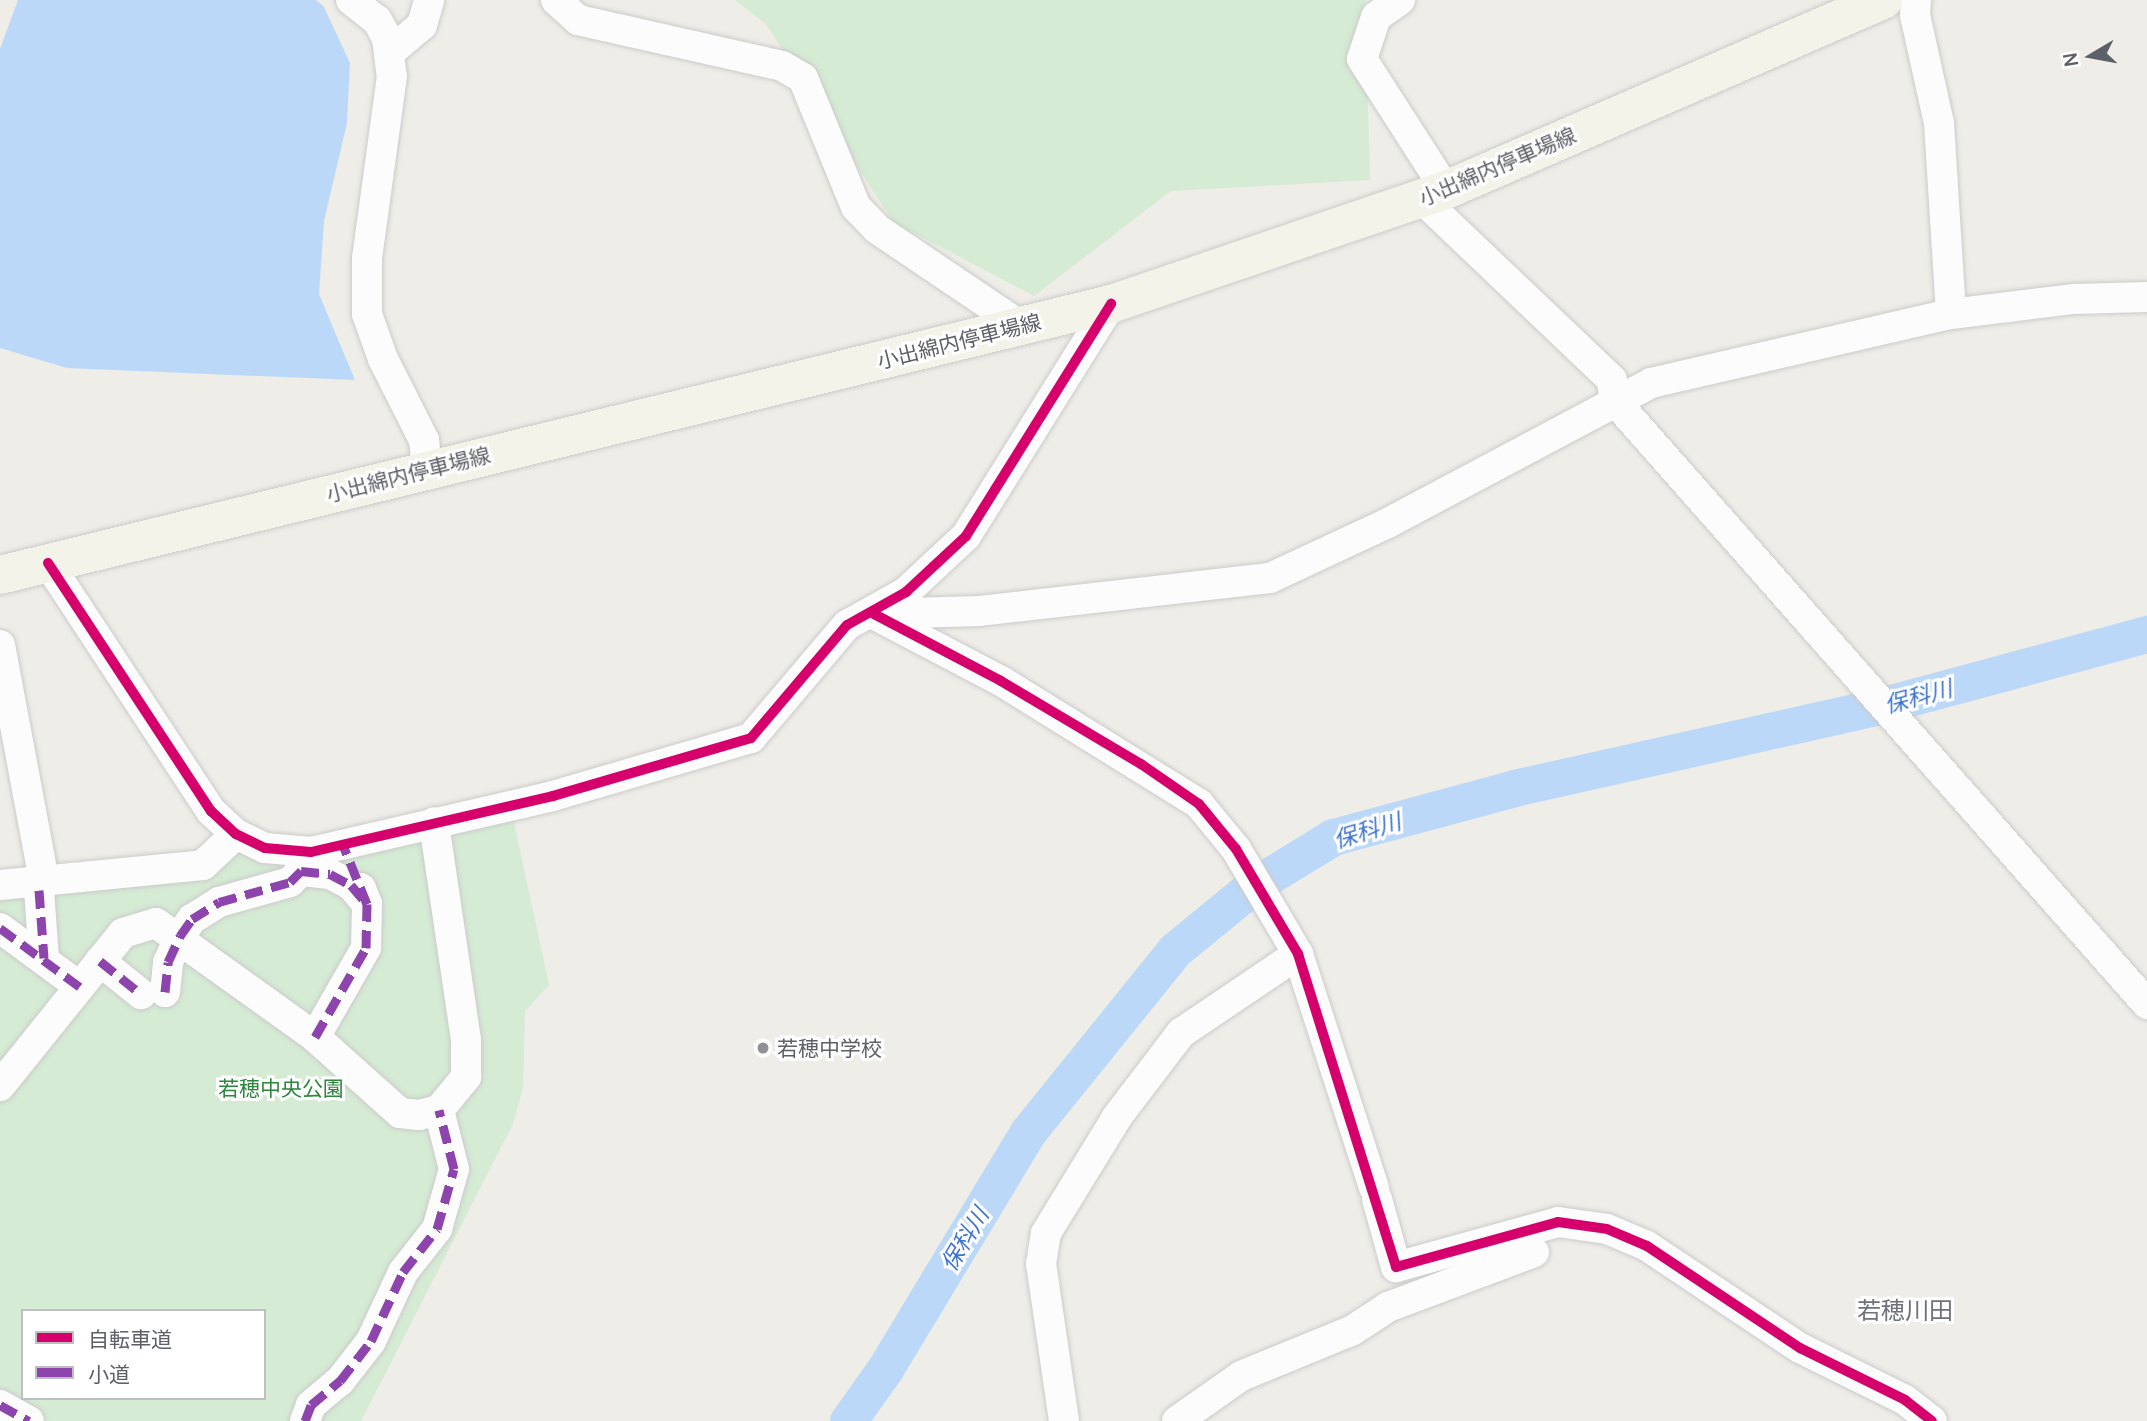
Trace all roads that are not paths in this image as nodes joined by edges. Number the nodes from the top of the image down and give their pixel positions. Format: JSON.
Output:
{"nodes":[{"id":1,"x":351,"y":0,"type":"edge"},
{"id":2,"x":429,"y":0,"type":"edge"},
{"id":3,"x":556,"y":0,"type":"edge"},
{"id":4,"x":1399,"y":0,"type":"edge"},
{"id":5,"x":1883,"y":0,"type":"edge"},
{"id":6,"x":1916,"y":0,"type":"edge"},
{"id":7,"x":389,"y":53,"type":"junction"},
{"id":8,"x":1434,"y":194,"type":"junction"},
{"id":9,"x":2147,"y":297,"type":"edge"},
{"id":10,"x":1111,"y":304,"type":"junction"},
{"id":11,"x":1951,"y":314,"type":"junction"},
{"id":12,"x":1021,"y":326,"type":"junction"},
{"id":13,"x":1614,"y":400,"type":"junction"},
{"id":14,"x":427,"y":469,"type":"junction"},
{"id":15,"x":48,"y":563,"type":"junction"},
{"id":16,"x":0,"y":575,"type":"edge"},
{"id":17,"x":874,"y":614,"type":"junction"},
{"id":18,"x":0,"y":645,"type":"edge"},
{"id":19,"x":434,"y":822,"type":"junction"},
{"id":20,"x":236,"y":834,"type":"junction"},
{"id":21,"x":343,"y":845,"type":"junction"},
{"id":22,"x":0,"y":885,"type":"edge"},
{"id":23,"x":41,"y":885,"type":"junction"},
{"id":24,"x":367,"y":904,"type":"junction"},
{"id":25,"x":0,"y":928,"type":"edge"},
{"id":26,"x":180,"y":936,"type":"junction"},
{"id":27,"x":1298,"y":954,"type":"junction"},
{"id":28,"x":44,"y":958,"type":"junction"},
{"id":29,"x":100,"y":961,"type":"junction"},
{"id":30,"x":80,"y":987,"type":"junction"},
{"id":31,"x":2147,"y":1003,"type":"edge"},
{"id":32,"x":315,"y":1037,"type":"junction"},
{"id":33,"x":0,"y":1086,"type":"edge"},
{"id":34,"x":439,"y":1110,"type":"junction"},
{"id":35,"x":1534,"y":1252,"type":"dead end"},
{"id":36,"x":0,"y":1405,"type":"edge"},
{"id":37,"x":29,"y":1421,"type":"edge"},
{"id":38,"x":305,"y":1421,"type":"edge"},
{"id":39,"x":1064,"y":1421,"type":"edge"},
{"id":40,"x":1177,"y":1421,"type":"edge"},
{"id":41,"x":1932,"y":1421,"type":"edge"}],
"edges":[{"from":1,"to":7,"type":"street"},
{"from":2,"to":7,"type":"street"},
{"from":3,"to":12,"type":"street"},
{"from":4,"to":8,"type":"street"},
{"from":5,"to":8,"type":"main road","name":"小出綿内停車場線"},
{"from":6,"to":11,"type":"street"},
{"from":7,"to":14,"type":"street"},
{"from":8,"to":10,"type":"main road","name":"小出綿内停車場線"},
{"from":8,"to":13,"type":"street"},
{"from":9,"to":11,"type":"street"},
{"from":10,"to":12,"type":"main road","name":"小出綿内停車場線"},
{"from":10,"to":17,"type":"street"},
{"from":11,"to":13,"type":"street"},
{"from":12,"to":14,"type":"main road","name":"小出綿内停車場線"},
{"from":13,"to":17,"type":"street"},
{"from":13,"to":31,"type":"street"},
{"from":14,"to":15,"type":"main road","name":"小出綿内停車場線"},
{"from":15,"to":16,"type":"main road","name":"小出綿内停車場線"},
{"from":15,"to":20,"type":"street"},
{"from":17,"to":19,"type":"street"},
{"from":17,"to":27,"type":"street"},
{"from":18,"to":23,"type":"street"},
{"from":19,"to":21,"type":"street"},
{"from":19,"to":34,"type":"street"},
{"from":20,"to":21,"type":"street"},
{"from":20,"to":23,"type":"street"},
{"from":21,"to":24,"type":"street"},
{"from":22,"to":23,"type":"street"},
{"from":23,"to":28,"type":"street"},
{"from":24,"to":26,"type":"street"},
{"from":24,"to":32,"type":"street"},
{"from":25,"to":28,"type":"street"},
{"from":26,"to":29,"type":"street"},
{"from":26,"to":29,"type":"street"},
{"from":26,"to":32,"type":"street"},
{"from":27,"to":39,"type":"street"},
{"from":27,"to":41,"type":"street"},
{"from":28,"to":30,"type":"street"},
{"from":29,"to":30,"type":"street"},
{"from":30,"to":33,"type":"street"},
{"from":32,"to":34,"type":"street"},
{"from":34,"to":38,"type":"street"},
{"from":35,"to":40,"type":"street"},
{"from":36,"to":37,"type":"street"}]}
